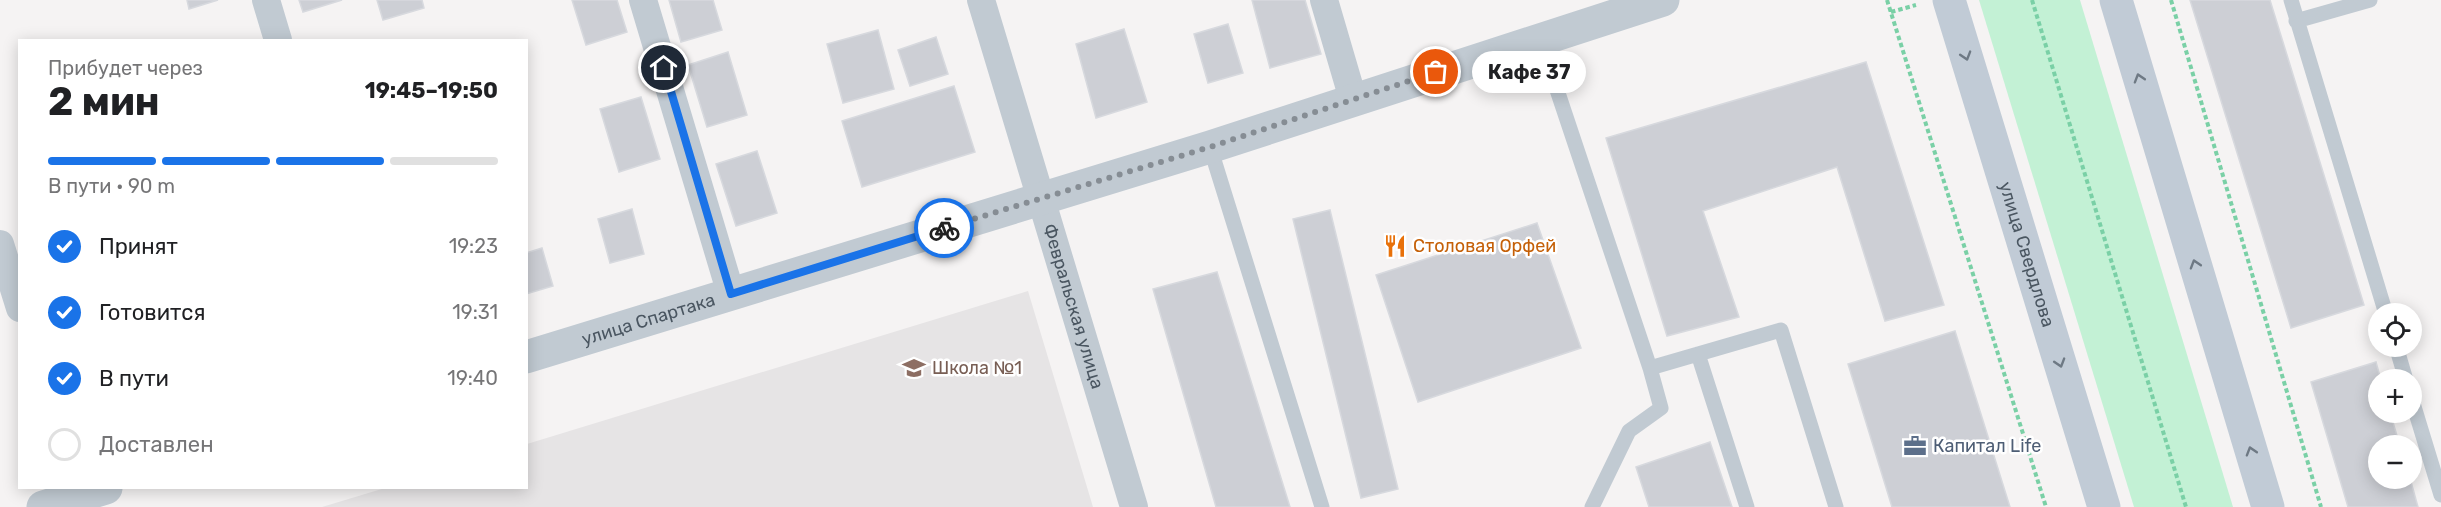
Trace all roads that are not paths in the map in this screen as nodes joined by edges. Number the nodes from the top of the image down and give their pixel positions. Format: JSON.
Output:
{"nodes":[{"id":1,"x":266,"y":0,"type":"edge"},
{"id":2,"x":643,"y":0,"type":"edge"},
{"id":3,"x":981,"y":0,"type":"edge"},
{"id":4,"x":1324,"y":0,"type":"edge"},
{"id":5,"x":1663,"y":0,"type":"edge"},
{"id":6,"x":2115,"y":0,"type":"edge"},
{"id":7,"x":2291,"y":0,"type":"edge"},
{"id":8,"x":2370,"y":0,"type":"edge"},
{"id":9,"x":1935,"y":2,"type":"edge"},
{"id":10,"x":2296,"y":21,"type":"junction"},
{"id":11,"x":278,"y":39,"type":"edge"},
{"id":12,"x":1540,"y":39,"type":"junction"},
{"id":13,"x":1353,"y":99,"type":"junction"},
{"id":14,"x":1210,"y":147,"type":"junction"},
{"id":15,"x":1041,"y":198,"type":"junction"},
{"id":16,"x":0,"y":244,"type":"edge"},
{"id":17,"x":731,"y":294,"type":"junction"},
{"id":18,"x":18,"y":302,"type":"edge"},
{"id":19,"x":2383,"y":303,"type":"edge"},
{"id":20,"x":1698,"y":354,"type":"junction"},
{"id":21,"x":528,"y":356,"type":"edge"},
{"id":22,"x":1650,"y":368,"type":"junction"},
{"id":23,"x":2419,"y":423,"type":"edge"},
{"id":24,"x":84,"y":495,"type":"edge"},
{"id":25,"x":2441,"y":495,"type":"edge"},
{"id":26,"x":43,"y":507,"type":"edge"},
{"id":27,"x":1134,"y":507,"type":"edge"},
{"id":28,"x":1322,"y":507,"type":"edge"},
{"id":29,"x":1592,"y":507,"type":"edge"},
{"id":30,"x":1747,"y":507,"type":"edge"},
{"id":31,"x":1836,"y":507,"type":"edge"},
{"id":32,"x":2104,"y":507,"type":"edge"},
{"id":33,"x":2268,"y":507,"type":"edge"}],
"edges":[{"from":1,"to":11,"type":"street"},
{"from":2,"to":17,"type":"street"},
{"from":3,"to":15,"type":"street","name":"Февральская улица"},
{"from":4,"to":13,"type":"street"},
{"from":5,"to":12,"type":"street","name":"улица Спартака"},
{"from":33,"to":6,"type":"main road","one_way":true},
{"from":7,"to":10,"type":"lane"},
{"from":8,"to":10,"type":"lane"},
{"from":9,"to":32,"type":"main road","name":"улица Свердлова","one_way":true},
{"from":10,"to":19,"type":"lane"},
{"from":12,"to":13,"type":"street","name":"улица Спартака"},
{"from":12,"to":22,"type":"lane"},
{"from":13,"to":14,"type":"street","name":"улица Спартака"},
{"from":14,"to":15,"type":"street","name":"улица Спартака"},
{"from":14,"to":28,"type":"lane"},
{"from":15,"to":17,"type":"street","name":"улица Спартака"},
{"from":15,"to":27,"type":"street","name":"Февральская улица"},
{"from":16,"to":18,"type":"street"},
{"from":17,"to":21,"type":"street","name":"улица Спартака"},
{"from":20,"to":22,"type":"lane"},
{"from":20,"to":30,"type":"lane"},
{"from":20,"to":31,"type":"lane"},
{"from":22,"to":29,"type":"lane"},
{"from":23,"to":25,"type":"lane"},
{"from":24,"to":26,"type":"street"}]}
